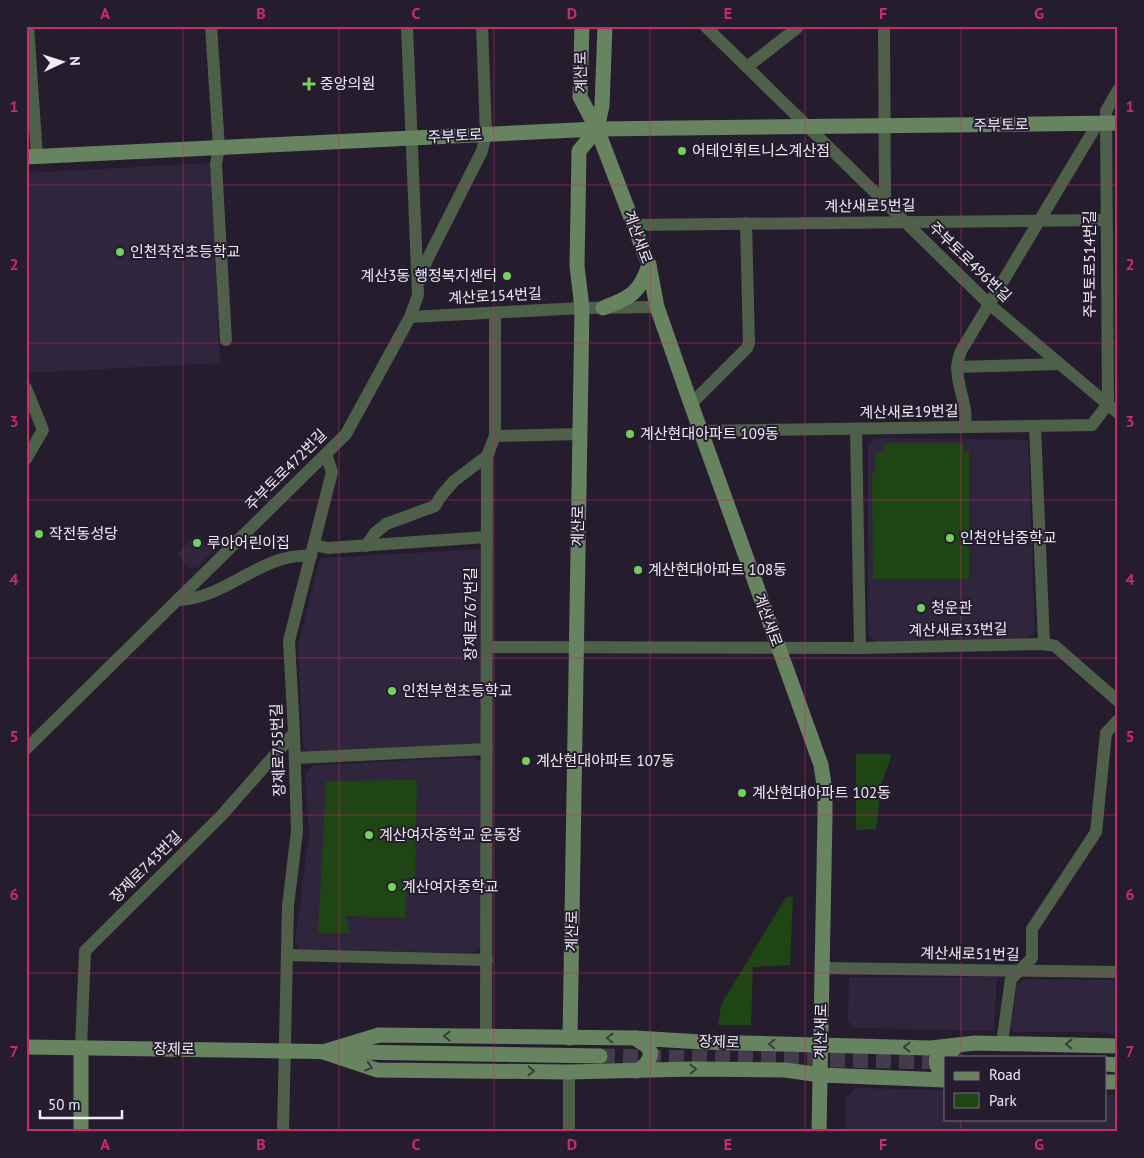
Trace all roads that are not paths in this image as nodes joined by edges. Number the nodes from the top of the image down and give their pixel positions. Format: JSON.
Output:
{"nodes":[{"id":1,"x":28,"y":26,"type":"edge"},
{"id":2,"x":211,"y":26,"type":"edge"},
{"id":3,"x":407,"y":26,"type":"edge"},
{"id":4,"x":482,"y":26,"type":"edge"},
{"id":5,"x":582,"y":26,"type":"edge"},
{"id":6,"x":605,"y":26,"type":"edge"},
{"id":7,"x":705,"y":26,"type":"edge"},
{"id":8,"x":884,"y":26,"type":"edge"},
{"id":9,"x":797,"y":28,"type":"dead end"},
{"id":10,"x":747,"y":67,"type":"junction"},
{"id":11,"x":1118,"y":90,"type":"edge"},
{"id":12,"x":1107,"y":123,"type":"edge"},
{"id":13,"x":808,"y":126,"type":"junction"},
{"id":14,"x":884,"y":126,"type":"junction"},
{"id":15,"x":597,"y":129,"type":"junction"},
{"id":16,"x":486,"y":134,"type":"junction"},
{"id":17,"x":412,"y":138,"type":"junction"},
{"id":18,"x":219,"y":148,"type":"junction"},
{"id":19,"x":32,"y":157,"type":"edge"},
{"id":20,"x":885,"y":202,"type":"junction"},
{"id":21,"x":1106,"y":220,"type":"junction"},
{"id":22,"x":1039,"y":221,"type":"junction"},
{"id":23,"x":905,"y":222,"type":"junction"},
{"id":24,"x":746,"y":223,"type":"junction"},
{"id":25,"x":634,"y":224,"type":"junction"},
{"id":26,"x":649,"y":265,"type":"junction"},
{"id":27,"x":417,"y":288,"type":"junction"},
{"id":28,"x":989,"y":304,"type":"junction"},
{"id":29,"x":657,"y":307,"type":"junction"},
{"id":30,"x":582,"y":308,"type":"junction"},
{"id":31,"x":603,"y":308,"type":"junction"},
{"id":32,"x":495,"y":313,"type":"junction"},
{"id":33,"x":410,"y":317,"type":"junction"},
{"id":34,"x":226,"y":340,"type":"dead end"},
{"id":35,"x":1060,"y":364,"type":"junction"},
{"id":36,"x":957,"y":367,"type":"junction"},
{"id":37,"x":26,"y":388,"type":"edge"},
{"id":38,"x":691,"y":404,"type":"junction"},
{"id":39,"x":1108,"y":404,"type":"junction"},
{"id":40,"x":1118,"y":413,"type":"edge"},
{"id":41,"x":1035,"y":426,"type":"junction"},
{"id":42,"x":966,"y":427,"type":"junction"},
{"id":43,"x":856,"y":429,"type":"junction"},
{"id":44,"x":700,"y":431,"type":"junction"},
{"id":45,"x":580,"y":434,"type":"junction"},
{"id":46,"x":495,"y":436,"type":"junction"},
{"id":47,"x":326,"y":454,"type":"junction"},
{"id":48,"x":487,"y":456,"type":"junction"},
{"id":49,"x":26,"y":459,"type":"edge"},
{"id":50,"x":487,"y":537,"type":"junction"},
{"id":51,"x":366,"y":546,"type":"junction"},
{"id":52,"x":312,"y":551,"type":"junction"},
{"id":53,"x":178,"y":600,"type":"junction"},
{"id":54,"x":1044,"y":644,"type":"junction"},
{"id":55,"x":487,"y":647,"type":"junction"},
{"id":56,"x":576,"y":647,"type":"junction"},
{"id":57,"x":778,"y":648,"type":"junction"},
{"id":58,"x":860,"y":648,"type":"junction"},
{"id":59,"x":1118,"y":701,"type":"edge"},
{"id":60,"x":1118,"y":720,"type":"edge"},
{"id":61,"x":294,"y":733,"type":"junction"},
{"id":62,"x":26,"y":749,"type":"edge"},
{"id":63,"x":487,"y":749,"type":"junction"},
{"id":64,"x":295,"y":758,"type":"junction"},
{"id":65,"x":286,"y":955,"type":"junction"},
{"id":66,"x":486,"y":960,"type":"junction"},
{"id":67,"x":822,"y":968,"type":"junction"},
{"id":68,"x":1021,"y":971,"type":"junction"},
{"id":69,"x":1118,"y":972,"type":"edge"},
{"id":70,"x":486,"y":1036,"type":"junction"},
{"id":71,"x":570,"y":1038,"type":"junction"},
{"id":72,"x":635,"y":1038,"type":"junction"},
{"id":73,"x":975,"y":1042,"type":"junction"},
{"id":74,"x":1002,"y":1043,"type":"junction"},
{"id":75,"x":821,"y":1045,"type":"junction"},
{"id":76,"x":1118,"y":1046,"type":"edge"},
{"id":77,"x":26,"y":1047,"type":"edge"},
{"id":78,"x":81,"y":1048,"type":"junction"},
{"id":79,"x":284,"y":1051,"type":"junction"},
{"id":80,"x":323,"y":1052,"type":"junction"},
{"id":81,"x":600,"y":1056,"type":"tunnel mouth"},
{"id":82,"x":636,"y":1071,"type":"junction"},
{"id":83,"x":569,"y":1072,"type":"junction"},
{"id":84,"x":820,"y":1076,"type":"junction"},
{"id":85,"x":944,"y":1078,"type":"edge"},
{"id":86,"x":944,"y":1079,"type":"edge"},
{"id":87,"x":81,"y":1132,"type":"edge"},
{"id":88,"x":283,"y":1132,"type":"edge"},
{"id":89,"x":570,"y":1132,"type":"edge"},
{"id":90,"x":820,"y":1132,"type":"edge"}],
"edges":[{"from":1,"to":19,"type":"street"},
{"from":2,"to":18,"type":"street"},
{"from":3,"to":17,"type":"street","name":"주부토로472번길"},
{"from":4,"to":16,"type":"street"},
{"from":5,"to":15,"type":"main road","name":"계산로"},
{"from":6,"to":15,"type":"main road"},
{"from":7,"to":10,"type":"street","name":"주부토로496번길"},
{"from":8,"to":14,"type":"street"},
{"from":9,"to":10,"type":"street"},
{"from":10,"to":13,"type":"street","name":"주부토로496번길"},
{"from":11,"to":12,"type":"street"},
{"from":12,"to":14,"type":"main road","name":"주부토로"},
{"from":12,"to":21,"type":"street","name":"주부토로514번길"},
{"from":12,"to":22,"type":"street"},
{"from":13,"to":14,"type":"main road","name":"주부토로"},
{"from":13,"to":15,"type":"main road","name":"주부토로"},
{"from":13,"to":20,"type":"street","name":"주부토로496번길"},
{"from":14,"to":20,"type":"street"},
{"from":15,"to":16,"type":"main road","name":"주부토로"},
{"from":15,"to":25,"type":"main road","name":"계산새로"},
{"from":15,"to":30,"type":"main road","name":"계산로"},
{"from":16,"to":17,"type":"main road","name":"주부토로"},
{"from":16,"to":27,"type":"street"},
{"from":17,"to":18,"type":"main road","name":"주부토로"},
{"from":17,"to":27,"type":"street","name":"주부토로472번길"},
{"from":18,"to":19,"type":"main road","name":"주부토로"},
{"from":18,"to":34,"type":"street"},
{"from":20,"to":23,"type":"street","name":"주부토로496번길"},
{"from":21,"to":22,"type":"street","name":"계산새로5번길"},
{"from":21,"to":39,"type":"street","name":"주부토로514번길"},
{"from":22,"to":23,"type":"street","name":"계산새로5번길"},
{"from":22,"to":28,"type":"street"},
{"from":23,"to":24,"type":"street","name":"계산새로5번길"},
{"from":23,"to":28,"type":"street","name":"주부토로496번길"},
{"from":24,"to":25,"type":"street","name":"계산새로5번길"},
{"from":24,"to":38,"type":"street"},
{"from":25,"to":26,"type":"main road","name":"계산새로"},
{"from":26,"to":29,"type":"main road","name":"계산새로"},
{"from":26,"to":31,"type":"main road"},
{"from":27,"to":33,"type":"street","name":"주부토로472번길"},
{"from":28,"to":35,"type":"street","name":"주부토로496번길"},
{"from":28,"to":36,"type":"street"},
{"from":29,"to":31,"type":"street","name":"계산로154번길"},
{"from":29,"to":38,"type":"main road","name":"계산새로"},
{"from":30,"to":31,"type":"street","name":"계산로154번길"},
{"from":30,"to":32,"type":"street","name":"계산로154번길"},
{"from":30,"to":45,"type":"main road","name":"계산로"},
{"from":32,"to":33,"type":"street","name":"계산로154번길"},
{"from":32,"to":46,"type":"street","name":"장제로767번길"},
{"from":33,"to":47,"type":"street","name":"주부토로472번길"},
{"from":35,"to":36,"type":"street"},
{"from":35,"to":39,"type":"street","name":"주부토로496번길"},
{"from":36,"to":42,"type":"street"},
{"from":37,"to":49,"type":"street"},
{"from":38,"to":44,"type":"main road","name":"계산새로"},
{"from":39,"to":40,"type":"street","name":"주부토로496번길"},
{"from":39,"to":41,"type":"street","name":"계산새로19번길"},
{"from":41,"to":42,"type":"street","name":"계산새로19번길"},
{"from":41,"to":54,"type":"street"},
{"from":42,"to":43,"type":"street","name":"계산새로19번길"},
{"from":43,"to":44,"type":"street","name":"계산새로19번길"},
{"from":43,"to":58,"type":"street"},
{"from":44,"to":57,"type":"main road","name":"계산새로"},
{"from":45,"to":46,"type":"street"},
{"from":45,"to":56,"type":"main road","name":"계산로"},
{"from":46,"to":48,"type":"street","name":"장제로767번길"},
{"from":47,"to":52,"type":"street","name":"장제로755번길"},
{"from":47,"to":53,"type":"street","name":"주부토로472번길"},
{"from":48,"to":50,"type":"street","name":"장제로767번길"},
{"from":48,"to":51,"type":"street"},
{"from":50,"to":51,"type":"street"},
{"from":50,"to":55,"type":"street","name":"장제로767번길"},
{"from":51,"to":52,"type":"street"},
{"from":52,"to":53,"type":"street"},
{"from":52,"to":61,"type":"street","name":"장제로755번길"},
{"from":53,"to":62,"type":"street","name":"주부토로472번길"},
{"from":54,"to":58,"type":"street","name":"계산새로33번길"},
{"from":54,"to":59,"type":"street","name":"계산새로33번길"},
{"from":55,"to":56,"type":"street","name":"계산새로33번길"},
{"from":55,"to":63,"type":"street","name":"장제로767번길"},
{"from":56,"to":57,"type":"street","name":"계산새로33번길"},
{"from":56,"to":71,"type":"main road","name":"계산로"},
{"from":57,"to":58,"type":"street","name":"계산새로33번길"},
{"from":57,"to":67,"type":"main road","name":"계산새로"},
{"from":60,"to":68,"type":"street"},
{"from":61,"to":64,"type":"street","name":"장제로755번길"},
{"from":61,"to":78,"type":"street","name":"장제로743번길"},
{"from":63,"to":64,"type":"street"},
{"from":63,"to":66,"type":"street","name":"장제로767번길"},
{"from":64,"to":65,"type":"street","name":"장제로755번길"},
{"from":65,"to":66,"type":"street"},
{"from":65,"to":79,"type":"street","name":"장제로755번길"},
{"from":66,"to":70,"type":"street","name":"장제로767번길"},
{"from":67,"to":68,"type":"street","name":"계산새로51번길"},
{"from":67,"to":75,"type":"main road","name":"계산새로"},
{"from":68,"to":69,"type":"street","name":"계산새로51번길"},
{"from":68,"to":74,"type":"street"},
{"from":70,"to":71,"type":"main road","name":"장제로"},
{"from":70,"to":80,"type":"main road","name":"장제로","one_way":true},
{"from":72,"to":71,"type":"main road","name":"장제로","one_way":true},
{"from":75,"to":72,"type":"main road","name":"장제로","one_way":true},
{"from":72,"to":82,"type":"main road"},
{"from":73,"to":74,"type":"main road","name":"장제로"},
{"from":73,"to":75,"type":"main road","name":"장제로","one_way":true},
{"from":73,"to":85,"type":"main road"},
{"from":76,"to":74,"type":"main road","name":"장제로","one_way":true},
{"from":75,"to":84,"type":"main road","name":"계산새로"},
{"from":77,"to":78,"type":"main road","name":"장제로"},
{"from":78,"to":79,"type":"main road","name":"장제로"},
{"from":78,"to":87,"type":"main road"},
{"from":79,"to":80,"type":"main road","name":"장제로"},
{"from":79,"to":88,"type":"street","name":"장제로755번길"},
{"from":80,"to":81,"type":"main road","name":"장제로"},
{"from":80,"to":83,"type":"main road","name":"장제로","one_way":true},
{"from":82,"to":83,"type":"main road","name":"장제로"},
{"from":82,"to":84,"type":"main road","name":"장제로","one_way":true},
{"from":83,"to":89,"type":"street"},
{"from":84,"to":86,"type":"main road","name":"장제로"},
{"from":84,"to":90,"type":"main road","name":"계산새로"}]}
